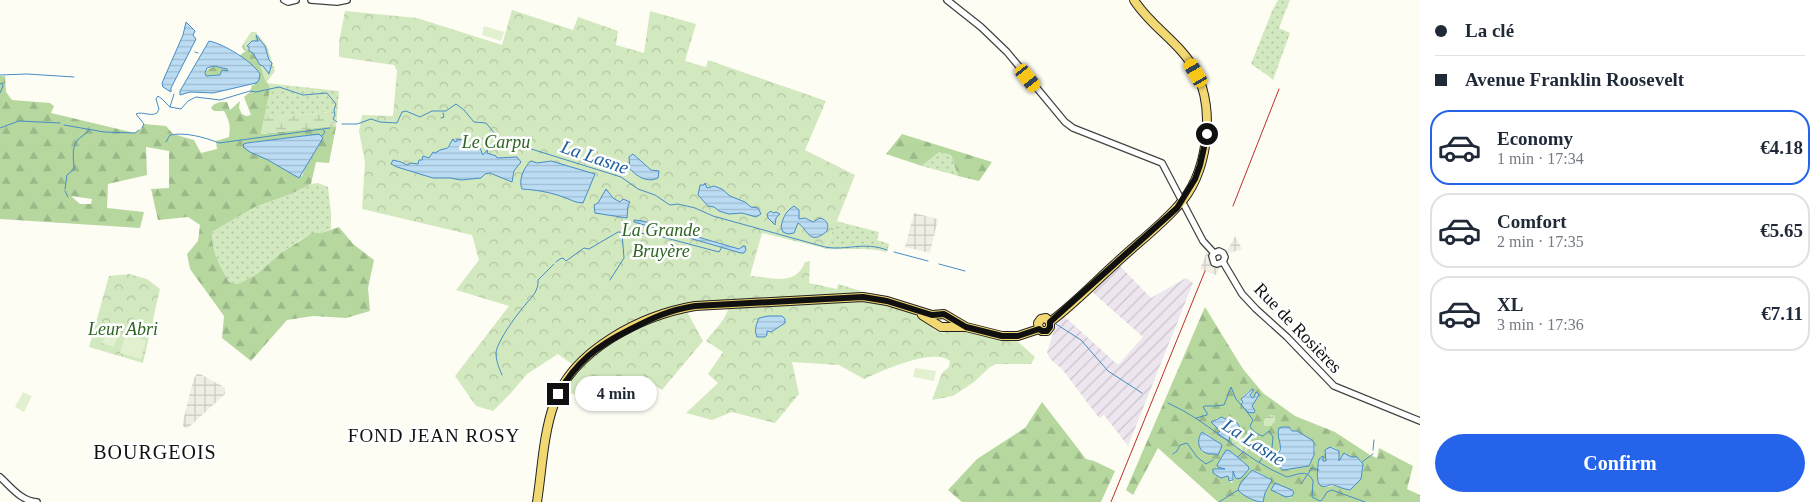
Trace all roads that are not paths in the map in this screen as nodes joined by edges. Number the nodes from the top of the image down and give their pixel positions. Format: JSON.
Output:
{"nodes":[{"id":1,"x":284,"y":0,"type":"edge"},
{"id":2,"x":296,"y":0,"type":"edge"},
{"id":3,"x":311,"y":0,"type":"edge"},
{"id":4,"x":947,"y":0,"type":"edge"},
{"id":5,"x":1134,"y":0,"type":"edge"},
{"id":6,"x":346,"y":1,"type":"edge"},
{"id":7,"x":1182,"y":201,"type":"junction"},
{"id":8,"x":916,"y":310,"type":"junction"},
{"id":9,"x":938,"y":315,"type":"junction"},
{"id":10,"x":948,"y":318,"type":"junction"},
{"id":11,"x":936,"y":324,"type":"junction"},
{"id":12,"x":946,"y":326,"type":"junction"},
{"id":13,"x":966,"y":327,"type":"junction"},
{"id":14,"x":1420,"y":421,"type":"edge"},
{"id":15,"x":0,"y":477,"type":"edge"},
{"id":16,"x":37,"y":502,"type":"edge"},
{"id":17,"x":537,"y":502,"type":"edge"}],
"edges":[{"from":1,"to":2,"type":"street"},
{"from":3,"to":6,"type":"street"},
{"from":4,"to":7,"type":"street"},
{"from":5,"to":7,"type":"main road"},
{"from":7,"to":13,"type":"main road"},
{"from":7,"to":14,"type":"street","name":"Rue de Rosières"},
{"from":8,"to":9,"type":"main road"},
{"from":8,"to":11,"type":"main road"},
{"from":8,"to":17,"type":"main road"},
{"from":9,"to":10,"type":"main road"},
{"from":9,"to":11,"type":"main road"},
{"from":10,"to":12,"type":"main road"},
{"from":10,"to":13,"type":"main road"},
{"from":11,"to":12,"type":"main road"},
{"from":12,"to":13,"type":"main road"},
{"from":15,"to":16,"type":"street"}]}
